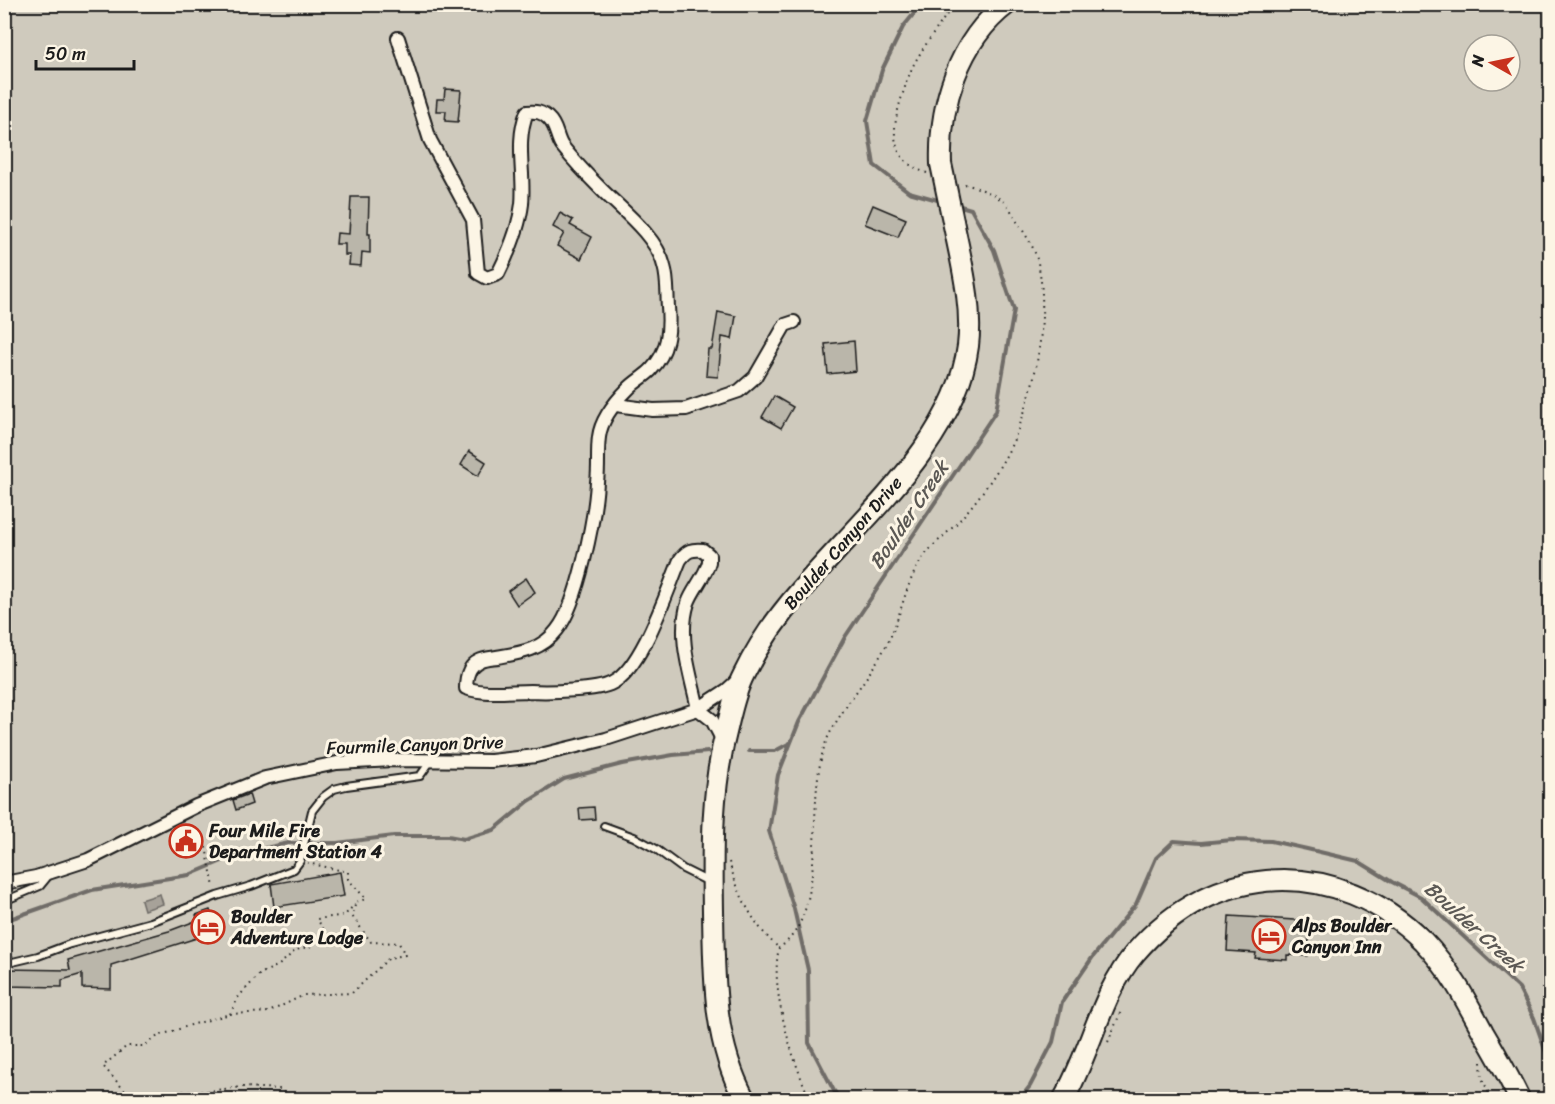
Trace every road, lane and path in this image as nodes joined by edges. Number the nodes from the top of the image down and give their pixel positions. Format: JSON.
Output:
{"nodes":[{"id":1,"x":954,"y":4,"type":"edge"},
{"id":2,"x":1007,"y":4,"type":"edge"},
{"id":3,"x":398,"y":38,"type":"dead end"},
{"id":4,"x":926,"y":45,"type":"dead end"},
{"id":5,"x":794,"y":322,"type":"dead end"},
{"id":6,"x":615,"y":405,"type":"junction"},
{"id":7,"x":742,"y":676,"type":"junction"},
{"id":8,"x":698,"y":709,"type":"junction"},
{"id":9,"x":723,"y":741,"type":"junction"},
{"id":10,"x":430,"y":761,"type":"junction"},
{"id":11,"x":604,"y":826,"type":"dead end"},
{"id":12,"x":206,"y":847,"type":"dead end"},
{"id":13,"x":300,"y":861,"type":"junction"},
{"id":14,"x":52,"y":872,"type":"junction"},
{"id":15,"x":733,"y":876,"type":"dead end"},
{"id":16,"x":212,"y":882,"type":"dead end"},
{"id":17,"x":4,"y":883,"type":"edge"},
{"id":18,"x":712,"y":883,"type":"junction"},
{"id":19,"x":4,"y":901,"type":"edge"},
{"id":20,"x":356,"y":902,"type":"junction"},
{"id":21,"x":803,"y":915,"type":"dead end"},
{"id":22,"x":779,"y":948,"type":"junction"},
{"id":23,"x":4,"y":964,"type":"edge"},
{"id":24,"x":230,"y":1014,"type":"junction"},
{"id":25,"x":1481,"y":1058,"type":"dead end"},
{"id":26,"x":294,"y":1100,"type":"edge"},
{"id":27,"x":745,"y":1100,"type":"edge"},
{"id":28,"x":810,"y":1100,"type":"edge"},
{"id":29,"x":1063,"y":1100,"type":"edge"},
{"id":30,"x":1492,"y":1100,"type":"edge"},
{"id":31,"x":1520,"y":1100,"type":"edge"}],
"edges":[{"from":1,"to":4,"type":"path"},
{"from":2,"to":7,"type":"main road","name":"Boulder Canyon Drive","bridge":true},
{"from":3,"to":6,"type":"street"},
{"from":5,"to":6,"type":"street"},
{"from":6,"to":8,"type":"street"},
{"from":7,"to":8,"type":"street","name":"Fourmile Canyon Drive"},
{"from":7,"to":9,"type":"main road","name":"Boulder Canyon Drive"},
{"from":8,"to":9,"type":"street"},
{"from":8,"to":10,"type":"street","name":"Fourmile Canyon Drive"},
{"from":9,"to":18,"type":"main road","name":"Boulder Canyon Drive"},
{"from":10,"to":13,"type":"lane"},
{"from":10,"to":14,"type":"street","name":"Fourmile Canyon Drive"},
{"from":11,"to":18,"type":"lane"},
{"from":12,"to":16,"type":"path"},
{"from":13,"to":20,"type":"path"},
{"from":13,"to":23,"type":"lane"},
{"from":14,"to":17,"type":"street","name":"Fourmile Canyon Drive"},
{"from":14,"to":19,"type":"lane"},
{"from":15,"to":22,"type":"path"},
{"from":18,"to":27,"type":"main road","name":"Boulder Canyon Drive"},
{"from":20,"to":24,"type":"path"},
{"from":20,"to":24,"type":"path"},
{"from":21,"to":22,"type":"path"},
{"from":22,"to":28,"type":"path"},
{"from":24,"to":26,"type":"path"},
{"from":25,"to":30,"type":"path"},
{"from":29,"to":31,"type":"main road"}]}
